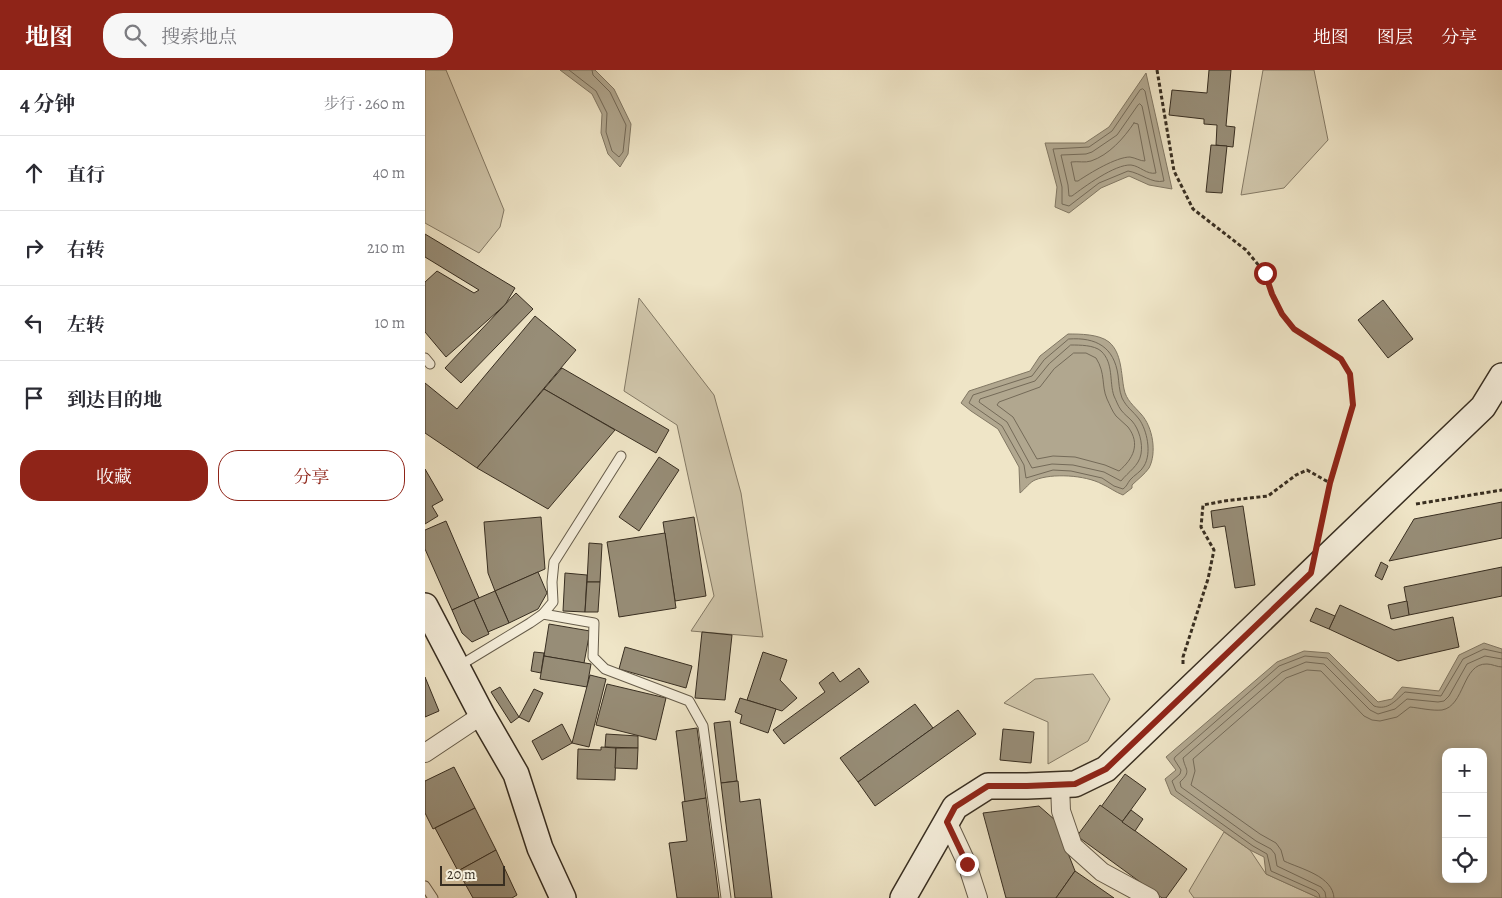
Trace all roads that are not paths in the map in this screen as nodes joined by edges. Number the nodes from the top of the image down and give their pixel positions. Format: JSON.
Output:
{"nodes":[{"id":1,"x":1502,"y":376,"type":"edge"},
{"id":2,"x":621,"y":456,"type":"dead end"},
{"id":3,"x":425,"y":606,"type":"edge"},
{"id":4,"x":543,"y":614,"type":"junction"},
{"id":5,"x":457,"y":667,"type":"junction"},
{"id":6,"x":482,"y":715,"type":"junction"},
{"id":7,"x":425,"y":753,"type":"edge"},
{"id":8,"x":1060,"y":784,"type":"junction"},
{"id":9,"x":947,"y":822,"type":"junction"},
{"id":10,"x":425,"y":886,"type":"edge"},
{"id":11,"x":904,"y":897,"type":"edge"},
{"id":12,"x":433,"y":898,"type":"edge"},
{"id":13,"x":563,"y":898,"type":"edge"},
{"id":14,"x":726,"y":898,"type":"edge"},
{"id":15,"x":978,"y":898,"type":"edge"},
{"id":16,"x":1150,"y":898,"type":"edge"}],
"edges":[{"from":1,"to":8,"type":"main road"},
{"from":2,"to":4,"type":"lane"},
{"from":3,"to":5,"type":"main road"},
{"from":4,"to":5,"type":"lane"},
{"from":4,"to":14,"type":"lane"},
{"from":5,"to":6,"type":"main road"},
{"from":6,"to":7,"type":"street"},
{"from":6,"to":13,"type":"main road"},
{"from":8,"to":9,"type":"main road"},
{"from":8,"to":16,"type":"street"},
{"from":9,"to":11,"type":"main road"},
{"from":9,"to":15,"type":"street"},
{"from":10,"to":12,"type":"lane"}]}
